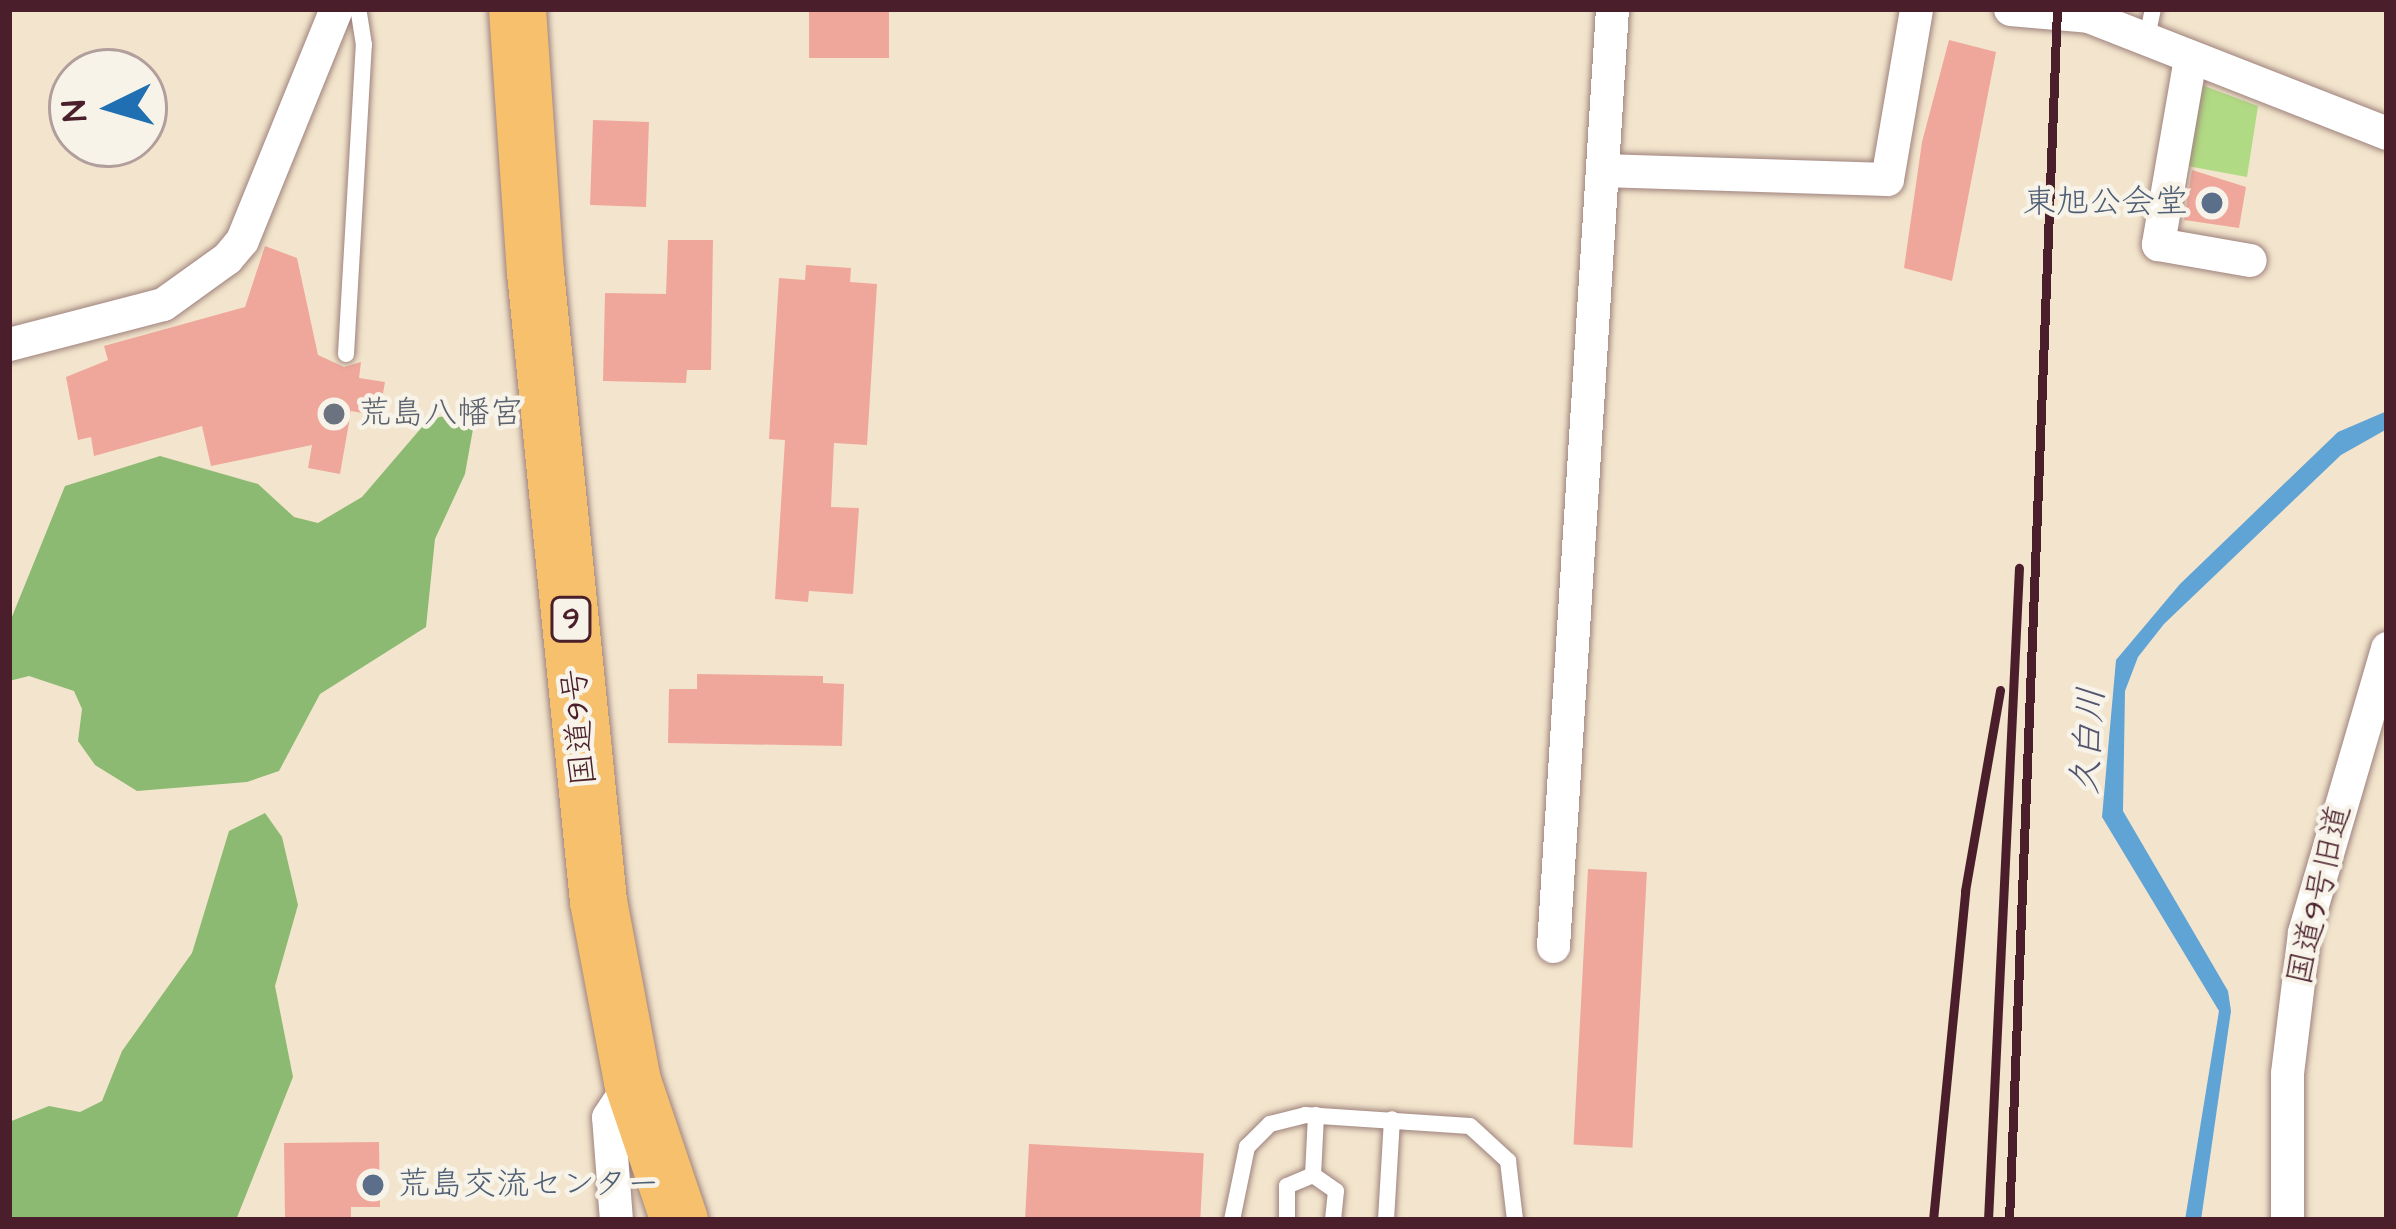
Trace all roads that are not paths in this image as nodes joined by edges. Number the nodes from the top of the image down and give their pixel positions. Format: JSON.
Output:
{"nodes":[{"id":1,"x":336,"y":9,"type":"edge"},
{"id":2,"x":358,"y":9,"type":"edge"},
{"id":3,"x":517,"y":9,"type":"edge"},
{"id":4,"x":1612,"y":9,"type":"edge"},
{"id":5,"x":1916,"y":9,"type":"edge"},
{"id":6,"x":2010,"y":9,"type":"edge"},
{"id":7,"x":2150,"y":23,"type":"edge"},
{"id":8,"x":2190,"y":58,"type":"junction"},
{"id":9,"x":2387,"y":133,"type":"edge"},
{"id":10,"x":1602,"y":170,"type":"junction"},
{"id":11,"x":2250,"y":260,"type":"dead end"},
{"id":12,"x":9,"y":344,"type":"edge"},
{"id":13,"x":346,"y":354,"type":"dead end"},
{"id":14,"x":2387,"y":648,"type":"edge"},
{"id":15,"x":1553,"y":946,"type":"dead end"},
{"id":16,"x":632,"y":1081,"type":"junction"},
{"id":17,"x":1316,"y":1115,"type":"junction"},
{"id":18,"x":1392,"y":1119,"type":"junction"},
{"id":19,"x":1313,"y":1174,"type":"junction"},
{"id":20,"x":616,"y":1220,"type":"edge"},
{"id":21,"x":679,"y":1220,"type":"edge"},
{"id":22,"x":1232,"y":1220,"type":"edge"},
{"id":23,"x":1287,"y":1220,"type":"edge"},
{"id":24,"x":1333,"y":1220,"type":"edge"},
{"id":25,"x":1386,"y":1220,"type":"edge"},
{"id":26,"x":1515,"y":1220,"type":"edge"},
{"id":27,"x":2287,"y":1220,"type":"edge"}],
"edges":[{"from":1,"to":12,"type":"street"},
{"from":2,"to":13,"type":"lane"},
{"from":3,"to":16,"type":"highway","name":"国道9号","number":"9"},
{"from":4,"to":10,"type":"street"},
{"from":5,"to":10,"type":"street"},
{"from":6,"to":7,"type":"street"},
{"from":7,"to":8,"type":"street"},
{"from":8,"to":9,"type":"street"},
{"from":8,"to":11,"type":"street"},
{"from":10,"to":15,"type":"street"},
{"from":14,"to":27,"type":"street","name":"国道9号旧道"},
{"from":16,"to":20,"type":"street"},
{"from":16,"to":21,"type":"highway","name":"国道9号","number":"9"},
{"from":17,"to":18,"type":"lane"},
{"from":17,"to":19,"type":"lane"},
{"from":17,"to":22,"type":"lane"},
{"from":18,"to":25,"type":"lane"},
{"from":18,"to":26,"type":"lane"},
{"from":19,"to":23,"type":"lane"},
{"from":19,"to":24,"type":"lane"}]}
